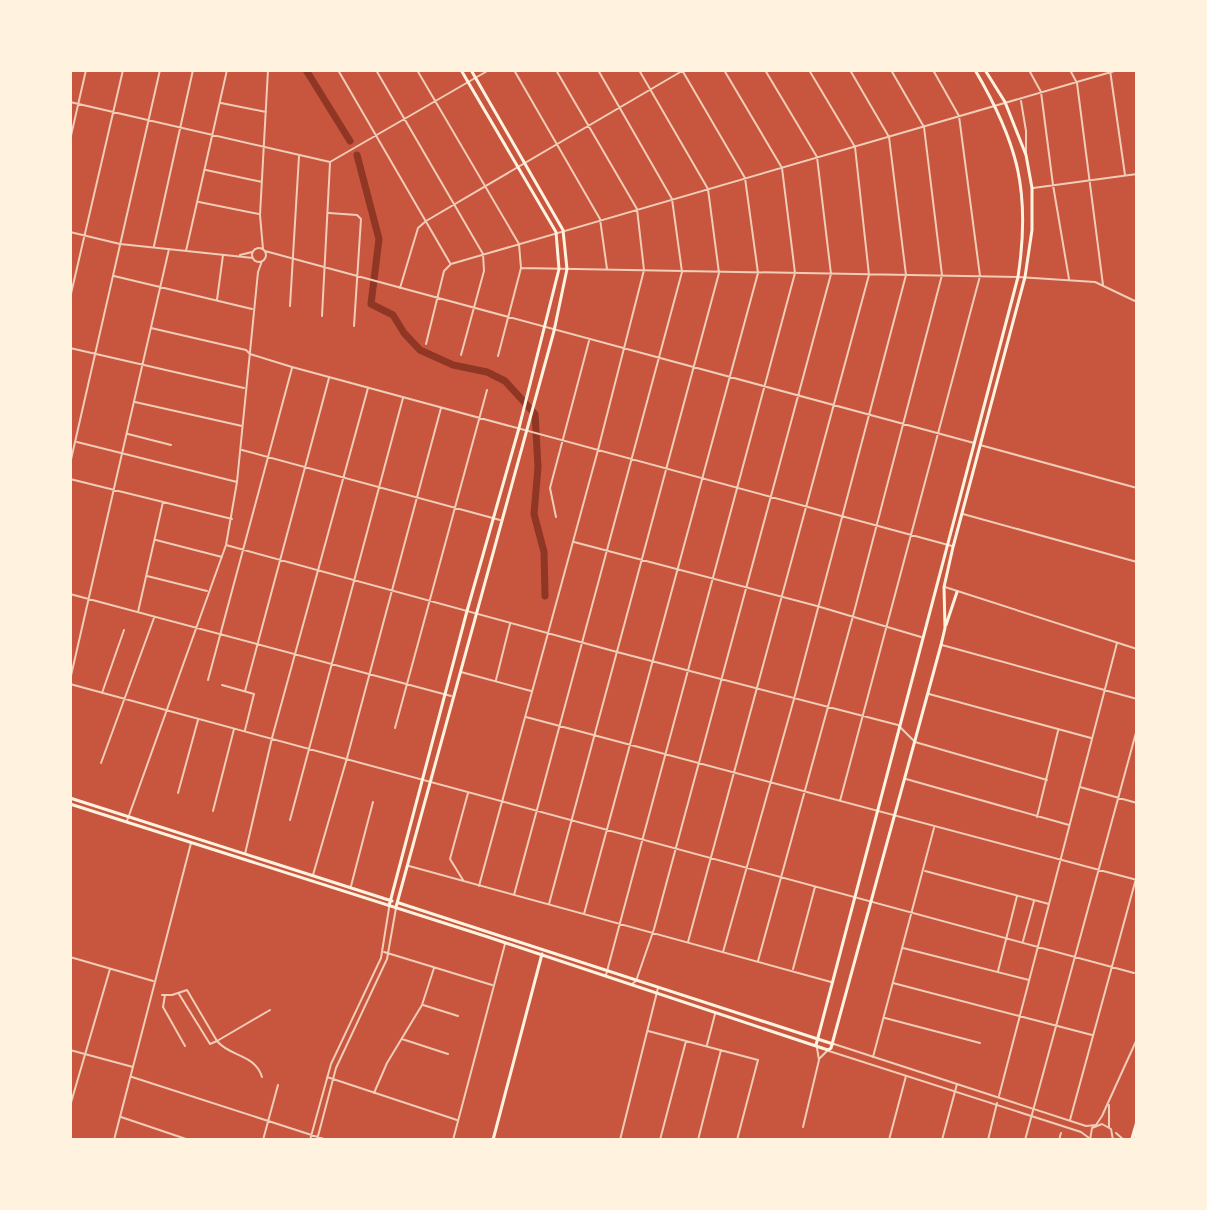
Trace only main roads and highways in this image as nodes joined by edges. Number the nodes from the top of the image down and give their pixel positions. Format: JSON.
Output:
{"nodes":[{"id":1,"x":461,"y":70,"type":"edge"},
{"id":2,"x":471,"y":70,"type":"edge"},
{"id":3,"x":975,"y":70,"type":"edge"},
{"id":4,"x":985,"y":70,"type":"edge"},
{"id":5,"x":957,"y":592,"type":"road end"},
{"id":6,"x":945,"y":628,"type":"junction"},
{"id":7,"x":70,"y":801,"type":"edge"},
{"id":8,"x":313,"y":875,"type":"junction"},
{"id":9,"x":300,"y":878,"type":"junction"},
{"id":10,"x":390,"y":903,"type":"junction"},
{"id":11,"x":397,"y":905,"type":"junction"},
{"id":12,"x":543,"y":950,"type":"junction"},
{"id":13,"x":541,"y":955,"type":"junction"},
{"id":14,"x":657,"y":991,"type":"junction"},
{"id":15,"x":816,"y":1039,"type":"junction"},
{"id":16,"x":833,"y":1044,"type":"junction"},
{"id":17,"x":816,"y":1047,"type":"junction"},
{"id":18,"x":1137,"y":1123,"type":"edge"},
{"id":19,"x":1133,"y":1137,"type":"edge"},
{"id":20,"x":493,"y":1140,"type":"edge"}],
"edges":[{"from":1,"to":10,"type":"main road"},
{"from":2,"to":11,"type":"main road"},
{"from":3,"to":15,"type":"main road"},
{"from":4,"to":6,"type":"main road"},
{"from":5,"to":6,"type":"main road"},
{"from":6,"to":16,"type":"main road"},
{"from":7,"to":8,"type":"main road"},
{"from":7,"to":9,"type":"main road"},
{"from":8,"to":9,"type":"main road"},
{"from":8,"to":10,"type":"main road"},
{"from":9,"to":10,"type":"main road"},
{"from":10,"to":11,"type":"main road"},
{"from":11,"to":12,"type":"main road"},
{"from":11,"to":13,"type":"main road"},
{"from":12,"to":13,"type":"main road"},
{"from":12,"to":14,"type":"main road"},
{"from":13,"to":14,"type":"main road"},
{"from":13,"to":20,"type":"main road"},
{"from":14,"to":15,"type":"main road"},
{"from":14,"to":17,"type":"main road"},
{"from":15,"to":16,"type":"main road"},
{"from":15,"to":17,"type":"main road"},
{"from":16,"to":17,"type":"main road"},
{"from":18,"to":19,"type":"highway"}]}
